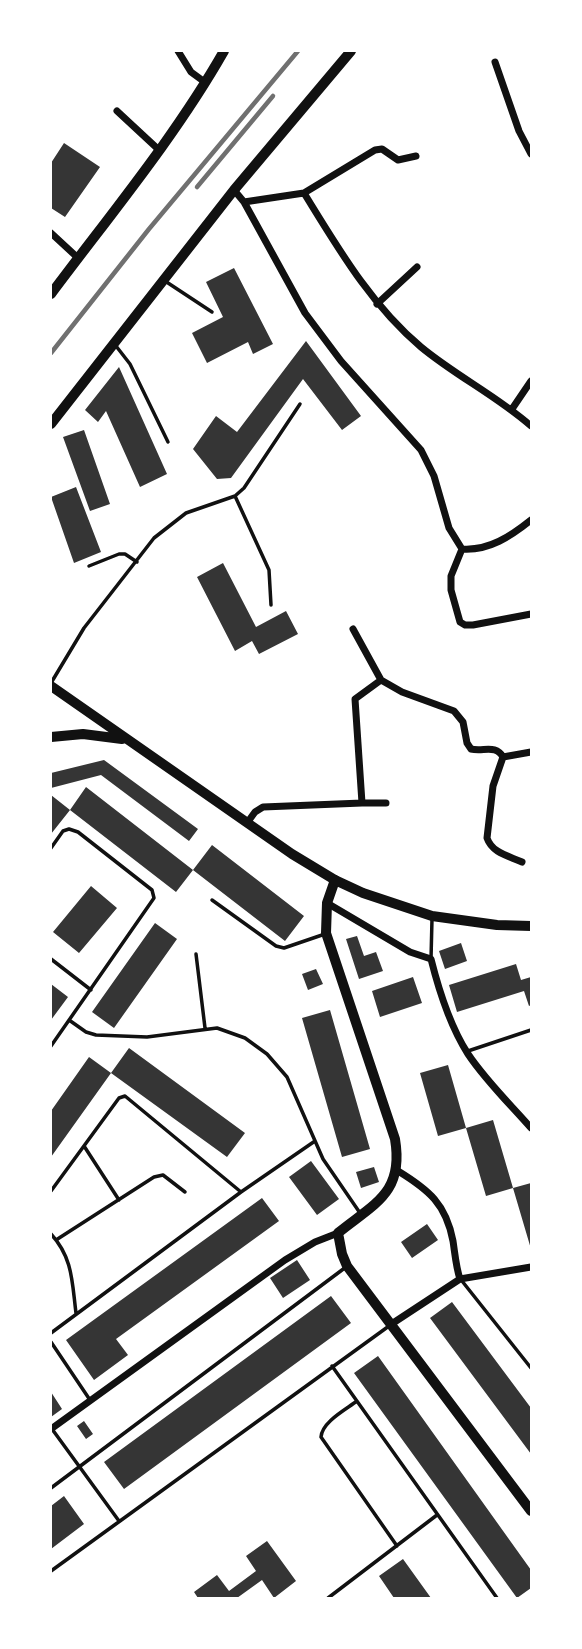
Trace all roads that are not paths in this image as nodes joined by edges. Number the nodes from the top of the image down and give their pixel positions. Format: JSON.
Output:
{"nodes":[{"id":1,"x":178,"y":51,"type":"edge"},
{"id":2,"x":224,"y":51,"type":"edge"},
{"id":3,"x":351,"y":51,"type":"edge"},
{"id":4,"x":495,"y":62,"type":"dead end"},
{"id":5,"x":206,"y":83,"type":"junction"},
{"id":6,"x":117,"y":111,"type":"dead end"},
{"id":7,"x":159,"y":150,"type":"junction"},
{"id":8,"x":531,"y":154,"type":"edge"},
{"id":9,"x":415,"y":156,"type":"dead end"},
{"id":10,"x":234,"y":190,"type":"junction"},
{"id":11,"x":304,"y":193,"type":"junction"},
{"id":12,"x":244,"y":202,"type":"junction"},
{"id":13,"x":51,"y":233,"type":"edge"},
{"id":14,"x":78,"y":258,"type":"junction"},
{"id":15,"x":416,"y":267,"type":"dead end"},
{"id":16,"x":164,"y":280,"type":"junction"},
{"id":17,"x":51,"y":295,"type":"edge"},
{"id":18,"x":377,"y":304,"type":"junction"},
{"id":19,"x":212,"y":312,"type":"dead end"},
{"id":20,"x":114,"y":343,"type":"junction"},
{"id":21,"x":531,"y":381,"type":"edge"},
{"id":22,"x":300,"y":404,"type":"dead end"},
{"id":23,"x":512,"y":409,"type":"junction"},
{"id":24,"x":51,"y":424,"type":"edge"},
{"id":25,"x":531,"y":426,"type":"edge"},
{"id":26,"x":168,"y":442,"type":"dead end"},
{"id":27,"x":235,"y":496,"type":"junction"},
{"id":28,"x":531,"y":520,"type":"edge"},
{"id":29,"x":462,"y":549,"type":"junction"},
{"id":30,"x":137,"y":562,"type":"junction"},
{"id":31,"x":89,"y":566,"type":"dead end"},
{"id":32,"x":271,"y":605,"type":"dead end"},
{"id":33,"x":531,"y":614,"type":"edge"},
{"id":34,"x":353,"y":629,"type":"dead end"},
{"id":35,"x":380,"y":680,"type":"junction"},
{"id":36,"x":51,"y":685,"type":"edge"},
{"id":37,"x":51,"y":737,"type":"edge"},
{"id":38,"x":129,"y":741,"type":"junction"},
{"id":39,"x":531,"y":752,"type":"edge"},
{"id":40,"x":503,"y":757,"type":"junction"},
{"id":41,"x":362,"y":803,"type":"junction"},
{"id":42,"x":386,"y":803,"type":"dead end"},
{"id":43,"x":247,"y":822,"type":"junction"},
{"id":44,"x":51,"y":848,"type":"edge"},
{"id":45,"x":522,"y":862,"type":"dead end"},
{"id":46,"x":335,"y":880,"type":"junction"},
{"id":47,"x":212,"y":900,"type":"dead end"},
{"id":48,"x":327,"y":903,"type":"junction"},
{"id":49,"x":432,"y":916,"type":"junction"},
{"id":50,"x":531,"y":926,"type":"edge"},
{"id":51,"x":326,"y":933,"type":"junction"},
{"id":52,"x":196,"y":954,"type":"dead end"},
{"id":53,"x":51,"y":959,"type":"edge"},
{"id":54,"x":431,"y":959,"type":"junction"},
{"id":55,"x":91,"y":990,"type":"junction"},
{"id":56,"x":69,"y":1020,"type":"junction"},
{"id":57,"x":205,"y":1028,"type":"junction"},
{"id":58,"x":531,"y":1030,"type":"edge"},
{"id":59,"x":51,"y":1046,"type":"edge"},
{"id":60,"x":467,"y":1052,"type":"junction"},
{"id":61,"x":531,"y":1128,"type":"edge"},
{"id":62,"x":315,"y":1141,"type":"junction"},
{"id":63,"x":83,"y":1146,"type":"junction"},
{"id":64,"x":398,"y":1171,"type":"junction"},
{"id":65,"x":51,"y":1191,"type":"edge"},
{"id":66,"x":185,"y":1192,"type":"dead end"},
{"id":67,"x":241,"y":1192,"type":"junction"},
{"id":68,"x":120,"y":1199,"type":"junction"},
{"id":69,"x":361,"y":1215,"type":"junction"},
{"id":70,"x":338,"y":1233,"type":"junction"},
{"id":71,"x":51,"y":1234,"type":"edge"},
{"id":72,"x":56,"y":1240,"type":"junction"},
{"id":73,"x":347,"y":1266,"type":"junction"},
{"id":74,"x":531,"y":1267,"type":"edge"},
{"id":75,"x":460,"y":1279,"type":"junction"},
{"id":76,"x":76,"y":1313,"type":"junction"},
{"id":77,"x":390,"y":1325,"type":"junction"},
{"id":78,"x":51,"y":1333,"type":"edge"},
{"id":79,"x":51,"y":1342,"type":"edge"},
{"id":80,"x":332,"y":1366,"type":"junction"},
{"id":81,"x":531,"y":1368,"type":"edge"},
{"id":82,"x":90,"y":1400,"type":"junction"},
{"id":83,"x":357,"y":1401,"type":"junction"},
{"id":84,"x":51,"y":1429,"type":"edge"},
{"id":85,"x":79,"y":1467,"type":"junction"},
{"id":86,"x":51,"y":1488,"type":"edge"},
{"id":87,"x":531,"y":1511,"type":"edge"},
{"id":88,"x":436,"y":1516,"type":"junction"},
{"id":89,"x":119,"y":1521,"type":"junction"},
{"id":90,"x":397,"y":1546,"type":"junction"},
{"id":91,"x":51,"y":1571,"type":"edge"},
{"id":92,"x":328,"y":1598,"type":"edge"},
{"id":93,"x":497,"y":1598,"type":"edge"}],
"edges":[{"from":1,"to":5,"type":"street"},
{"from":2,"to":5,"type":"street"},
{"from":3,"to":10,"type":"main road"},
{"from":4,"to":8,"type":"street"},
{"from":5,"to":7,"type":"street"},
{"from":6,"to":7,"type":"street"},
{"from":7,"to":14,"type":"street"},
{"from":9,"to":11,"type":"street"},
{"from":10,"to":12,"type":"street"},
{"from":10,"to":16,"type":"main road"},
{"from":11,"to":12,"type":"street"},
{"from":11,"to":18,"type":"street"},
{"from":12,"to":29,"type":"street"},
{"from":13,"to":14,"type":"street"},
{"from":14,"to":17,"type":"street"},
{"from":15,"to":18,"type":"street"},
{"from":16,"to":19,"type":"lane"},
{"from":16,"to":20,"type":"main road"},
{"from":18,"to":23,"type":"street"},
{"from":20,"to":24,"type":"main road"},
{"from":20,"to":26,"type":"lane"},
{"from":21,"to":23,"type":"street"},
{"from":22,"to":27,"type":"lane"},
{"from":23,"to":25,"type":"street"},
{"from":27,"to":30,"type":"lane"},
{"from":27,"to":32,"type":"lane"},
{"from":28,"to":29,"type":"street"},
{"from":29,"to":33,"type":"street"},
{"from":30,"to":31,"type":"lane"},
{"from":30,"to":36,"type":"lane"},
{"from":34,"to":35,"type":"street"},
{"from":35,"to":40,"type":"street"},
{"from":35,"to":41,"type":"street"},
{"from":36,"to":38,"type":"main road"},
{"from":37,"to":38,"type":"main road"},
{"from":38,"to":43,"type":"main road"},
{"from":39,"to":40,"type":"street"},
{"from":40,"to":45,"type":"street"},
{"from":41,"to":42,"type":"street"},
{"from":41,"to":43,"type":"street"},
{"from":43,"to":46,"type":"main road"},
{"from":44,"to":55,"type":"lane"},
{"from":46,"to":48,"type":"street"},
{"from":46,"to":49,"type":"main road"},
{"from":47,"to":51,"type":"lane"},
{"from":48,"to":51,"type":"street"},
{"from":48,"to":54,"type":"street"},
{"from":49,"to":50,"type":"main road"},
{"from":49,"to":54,"type":"lane"},
{"from":51,"to":64,"type":"street"},
{"from":52,"to":57,"type":"lane"},
{"from":53,"to":55,"type":"lane"},
{"from":54,"to":60,"type":"street"},
{"from":55,"to":56,"type":"lane"},
{"from":56,"to":57,"type":"lane"},
{"from":56,"to":59,"type":"lane"},
{"from":57,"to":62,"type":"lane"},
{"from":58,"to":60,"type":"lane"},
{"from":60,"to":61,"type":"street"},
{"from":62,"to":67,"type":"lane"},
{"from":62,"to":69,"type":"lane"},
{"from":63,"to":65,"type":"lane"},
{"from":63,"to":67,"type":"lane"},
{"from":63,"to":68,"type":"lane"},
{"from":64,"to":69,"type":"street"},
{"from":64,"to":75,"type":"street"},
{"from":66,"to":68,"type":"lane"},
{"from":67,"to":76,"type":"lane"},
{"from":68,"to":72,"type":"lane"},
{"from":69,"to":70,"type":"street"},
{"from":70,"to":73,"type":"street"},
{"from":70,"to":82,"type":"street"},
{"from":71,"to":72,"type":"lane"},
{"from":72,"to":76,"type":"lane"},
{"from":73,"to":77,"type":"street"},
{"from":73,"to":85,"type":"lane"},
{"from":74,"to":75,"type":"street"},
{"from":75,"to":77,"type":"street"},
{"from":75,"to":81,"type":"lane"},
{"from":76,"to":78,"type":"lane"},
{"from":77,"to":80,"type":"lane"},
{"from":77,"to":87,"type":"street"},
{"from":79,"to":82,"type":"lane"},
{"from":80,"to":83,"type":"lane"},
{"from":80,"to":89,"type":"lane"},
{"from":82,"to":84,"type":"street"},
{"from":83,"to":88,"type":"lane"},
{"from":83,"to":90,"type":"lane"},
{"from":84,"to":85,"type":"lane"},
{"from":85,"to":86,"type":"lane"},
{"from":85,"to":89,"type":"lane"},
{"from":88,"to":90,"type":"lane"},
{"from":88,"to":93,"type":"lane"},
{"from":89,"to":91,"type":"lane"},
{"from":90,"to":92,"type":"lane"}]}
